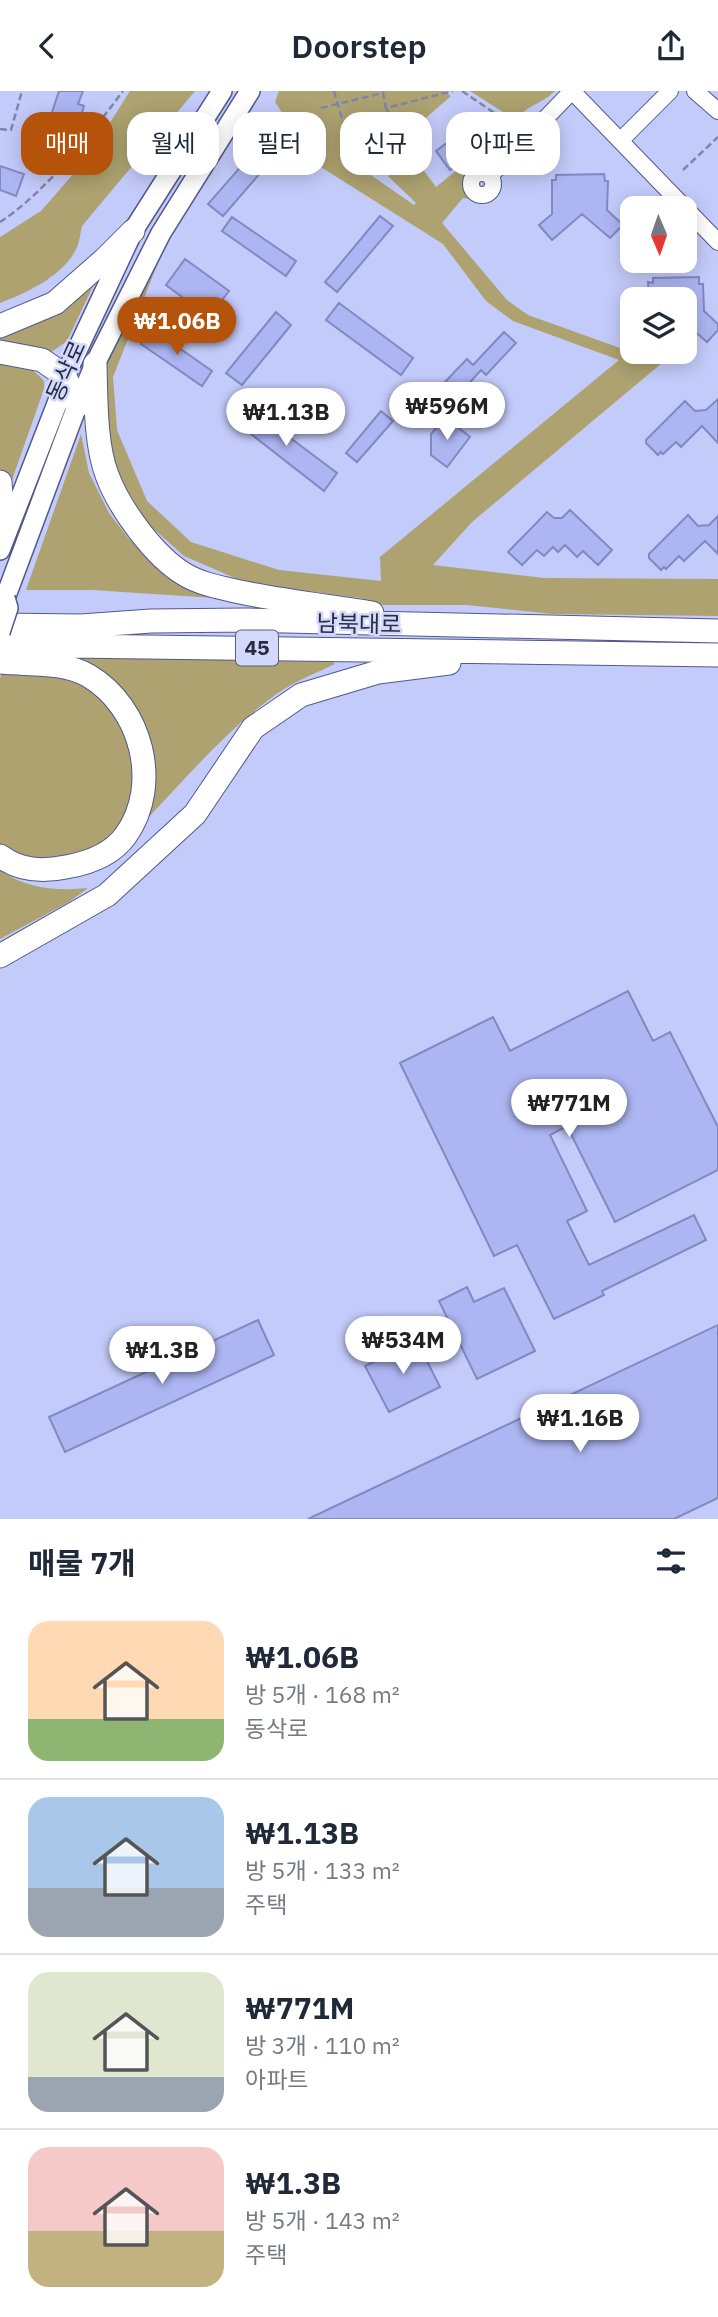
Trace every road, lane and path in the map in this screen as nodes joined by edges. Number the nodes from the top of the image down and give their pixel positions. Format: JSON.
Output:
{"nodes":[{"id":1,"x":22,"y":91,"type":"edge"},
{"id":2,"x":123,"y":91,"type":"edge"},
{"id":3,"x":222,"y":91,"type":"edge"},
{"id":4,"x":250,"y":91,"type":"edge"},
{"id":5,"x":334,"y":91,"type":"edge"},
{"id":6,"x":453,"y":91,"type":"edge"},
{"id":7,"x":462,"y":91,"type":"edge"},
{"id":8,"x":571,"y":91,"type":"edge"},
{"id":9,"x":670,"y":91,"type":"edge"},
{"id":10,"x":695,"y":91,"type":"edge"},
{"id":11,"x":375,"y":93,"type":"edge"},
{"id":12,"x":339,"y":104,"type":"junction"},
{"id":13,"x":321,"y":108,"type":"dead end"},
{"id":14,"x":386,"y":108,"type":"junction"},
{"id":15,"x":718,"y":111,"type":"edge"},
{"id":16,"x":493,"y":112,"type":"edge"},
{"id":17,"x":0,"y":129,"type":"edge"},
{"id":18,"x":718,"y":137,"type":"edge"},
{"id":19,"x":621,"y":140,"type":"junction"},
{"id":20,"x":683,"y":170,"type":"dead end"},
{"id":21,"x":490,"y":176,"type":"dead end"},
{"id":22,"x":0,"y":222,"type":"edge"},
{"id":23,"x":133,"y":231,"type":"junction"},
{"id":24,"x":718,"y":242,"type":"edge"},
{"id":25,"x":0,"y":326,"type":"edge"},
{"id":26,"x":0,"y":352,"type":"edge"},
{"id":27,"x":95,"y":364,"type":"junction"},
{"id":28,"x":65,"y":376,"type":"junction"},
{"id":29,"x":77,"y":406,"type":"junction"},
{"id":30,"x":0,"y":482,"type":"edge"},
{"id":31,"x":0,"y":523,"type":"edge"},
{"id":32,"x":0,"y":550,"type":"edge"},
{"id":33,"x":2,"y":608,"type":"edge"},
{"id":34,"x":151,"y":621,"type":"junction"},
{"id":35,"x":0,"y":625,"type":"edge"},
{"id":36,"x":444,"y":626,"type":"junction"},
{"id":37,"x":718,"y":631,"type":"edge"},
{"id":38,"x":0,"y":632,"type":"edge"},
{"id":39,"x":0,"y":647,"type":"edge"},
{"id":40,"x":515,"y":653,"type":"junction"},
{"id":41,"x":718,"y":655,"type":"edge"},
{"id":42,"x":0,"y":662,"type":"edge"},
{"id":43,"x":0,"y":856,"type":"edge"},
{"id":44,"x":37,"y":935,"type":"junction"},
{"id":45,"x":0,"y":946,"type":"edge"},
{"id":46,"x":0,"y":956,"type":"edge"}],
"edges":[{"from":1,"to":17,"type":"path"},
{"from":2,"to":22,"type":"path"},
{"from":3,"to":23,"type":"main road","name":"동삭로"},
{"from":4,"to":27,"type":"main road","name":"동삭로"},
{"from":5,"to":12,"type":"path"},
{"from":6,"to":14,"type":"path"},
{"from":7,"to":16,"type":"path"},
{"from":8,"to":19,"type":"street"},
{"from":8,"to":21,"type":"street"},
{"from":9,"to":19,"type":"street"},
{"from":10,"to":15,"type":"street"},
{"from":11,"to":12,"type":"path"},
{"from":11,"to":14,"type":"path"},
{"from":12,"to":13,"type":"path"},
{"from":12,"to":14,"type":"path"},
{"from":18,"to":20,"type":"path"},
{"from":19,"to":24,"type":"street"},
{"from":23,"to":25,"type":"highway"},
{"from":23,"to":28,"type":"main road","name":"동삭로"},
{"from":26,"to":28,"type":"highway"},
{"from":27,"to":29,"type":"main road","name":"동삭로"},
{"from":27,"to":36,"type":"highway"},
{"from":28,"to":29,"type":"highway"},
{"from":28,"to":32,"type":"main road","name":"동삭로"},
{"from":29,"to":33,"type":"main road","name":"동삭로"},
{"from":30,"to":31,"type":"highway"},
{"from":33,"to":34,"type":"highway"},
{"from":33,"to":38,"type":"main road","name":"동삭로","bridge":true},
{"from":34,"to":35,"type":"highway","name":"남북대로","number":"45"},
{"from":34,"to":36,"type":"highway","name":"남북대로","number":"45"},
{"from":36,"to":37,"type":"highway","name":"남북대로","number":"45"},
{"from":39,"to":40,"type":"highway","name":"남북대로","number":"45"},
{"from":40,"to":41,"type":"highway","name":"남북대로","number":"45"},
{"from":40,"to":44,"type":"highway"},
{"from":42,"to":43,"type":"highway"},
{"from":44,"to":45,"type":"highway"},
{"from":44,"to":46,"type":"highway"}]}
